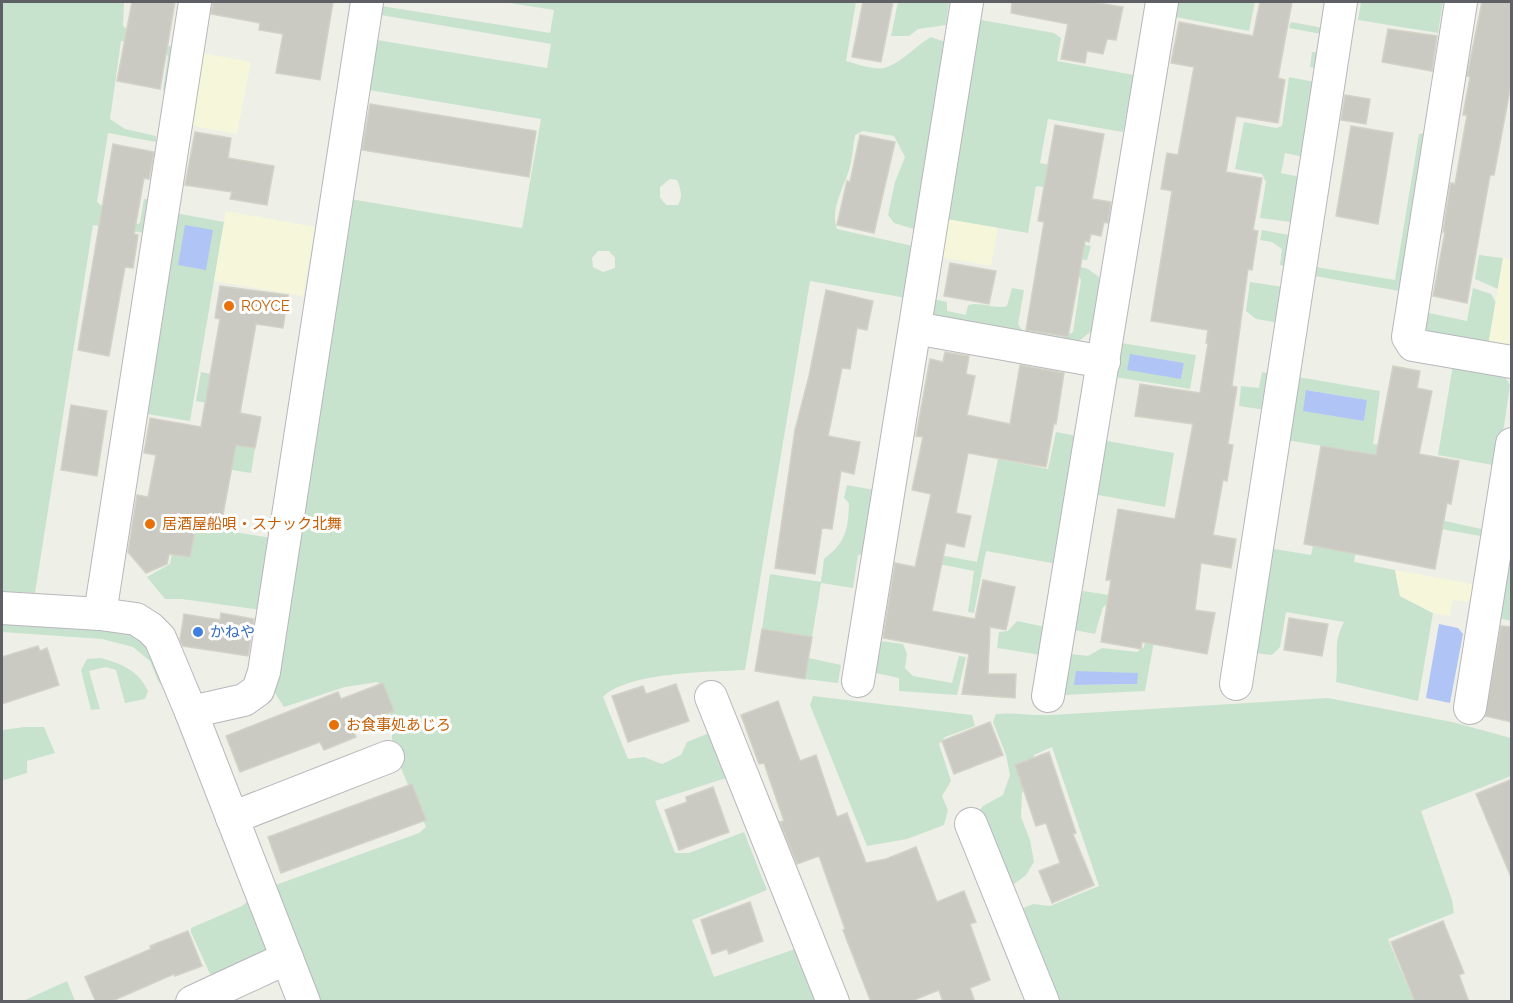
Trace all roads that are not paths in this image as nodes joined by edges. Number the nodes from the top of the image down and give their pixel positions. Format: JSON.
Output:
{"nodes":[{"id":1,"x":195,"y":2,"type":"edge"},
{"id":2,"x":367,"y":2,"type":"edge"},
{"id":3,"x":967,"y":2,"type":"edge"},
{"id":4,"x":1162,"y":2,"type":"edge"},
{"id":5,"x":1341,"y":2,"type":"edge"},
{"id":6,"x":1461,"y":2,"type":"edge"},
{"id":7,"x":915,"y":328,"type":"junction"},
{"id":8,"x":1104,"y":362,"type":"junction"},
{"id":9,"x":1512,"y":362,"type":"edge"},
{"id":10,"x":1512,"y":444,"type":"edge"},
{"id":11,"x":2,"y":608,"type":"edge"},
{"id":12,"x":100,"y":614,"type":"junction"},
{"id":13,"x":858,"y":681,"type":"dead end"},
{"id":14,"x":1236,"y":684,"type":"dead end"},
{"id":15,"x":1048,"y":696,"type":"dead end"},
{"id":16,"x":711,"y":697,"type":"dead end"},
{"id":17,"x":1470,"y":708,"type":"dead end"},
{"id":18,"x":191,"y":712,"type":"junction"},
{"id":19,"x":388,"y":757,"type":"dead end"},
{"id":20,"x":232,"y":818,"type":"junction"},
{"id":21,"x":971,"y":824,"type":"dead end"},
{"id":22,"x":287,"y":958,"type":"junction"},
{"id":23,"x":192,"y":1002,"type":"edge"},
{"id":24,"x":304,"y":1002,"type":"edge"},
{"id":25,"x":833,"y":1002,"type":"edge"},
{"id":26,"x":1043,"y":1002,"type":"edge"}],
"edges":[{"from":1,"to":12,"type":"street"},
{"from":2,"to":18,"type":"street"},
{"from":3,"to":7,"type":"street"},
{"from":4,"to":8,"type":"street"},
{"from":5,"to":14,"type":"street"},
{"from":6,"to":9,"type":"street"},
{"from":7,"to":8,"type":"street"},
{"from":7,"to":13,"type":"street"},
{"from":8,"to":15,"type":"street"},
{"from":10,"to":17,"type":"street"},
{"from":11,"to":12,"type":"street"},
{"from":12,"to":18,"type":"street"},
{"from":16,"to":25,"type":"street"},
{"from":18,"to":20,"type":"street"},
{"from":19,"to":20,"type":"street"},
{"from":20,"to":22,"type":"street"},
{"from":21,"to":26,"type":"street"},
{"from":22,"to":23,"type":"street"},
{"from":22,"to":24,"type":"street"}]}
